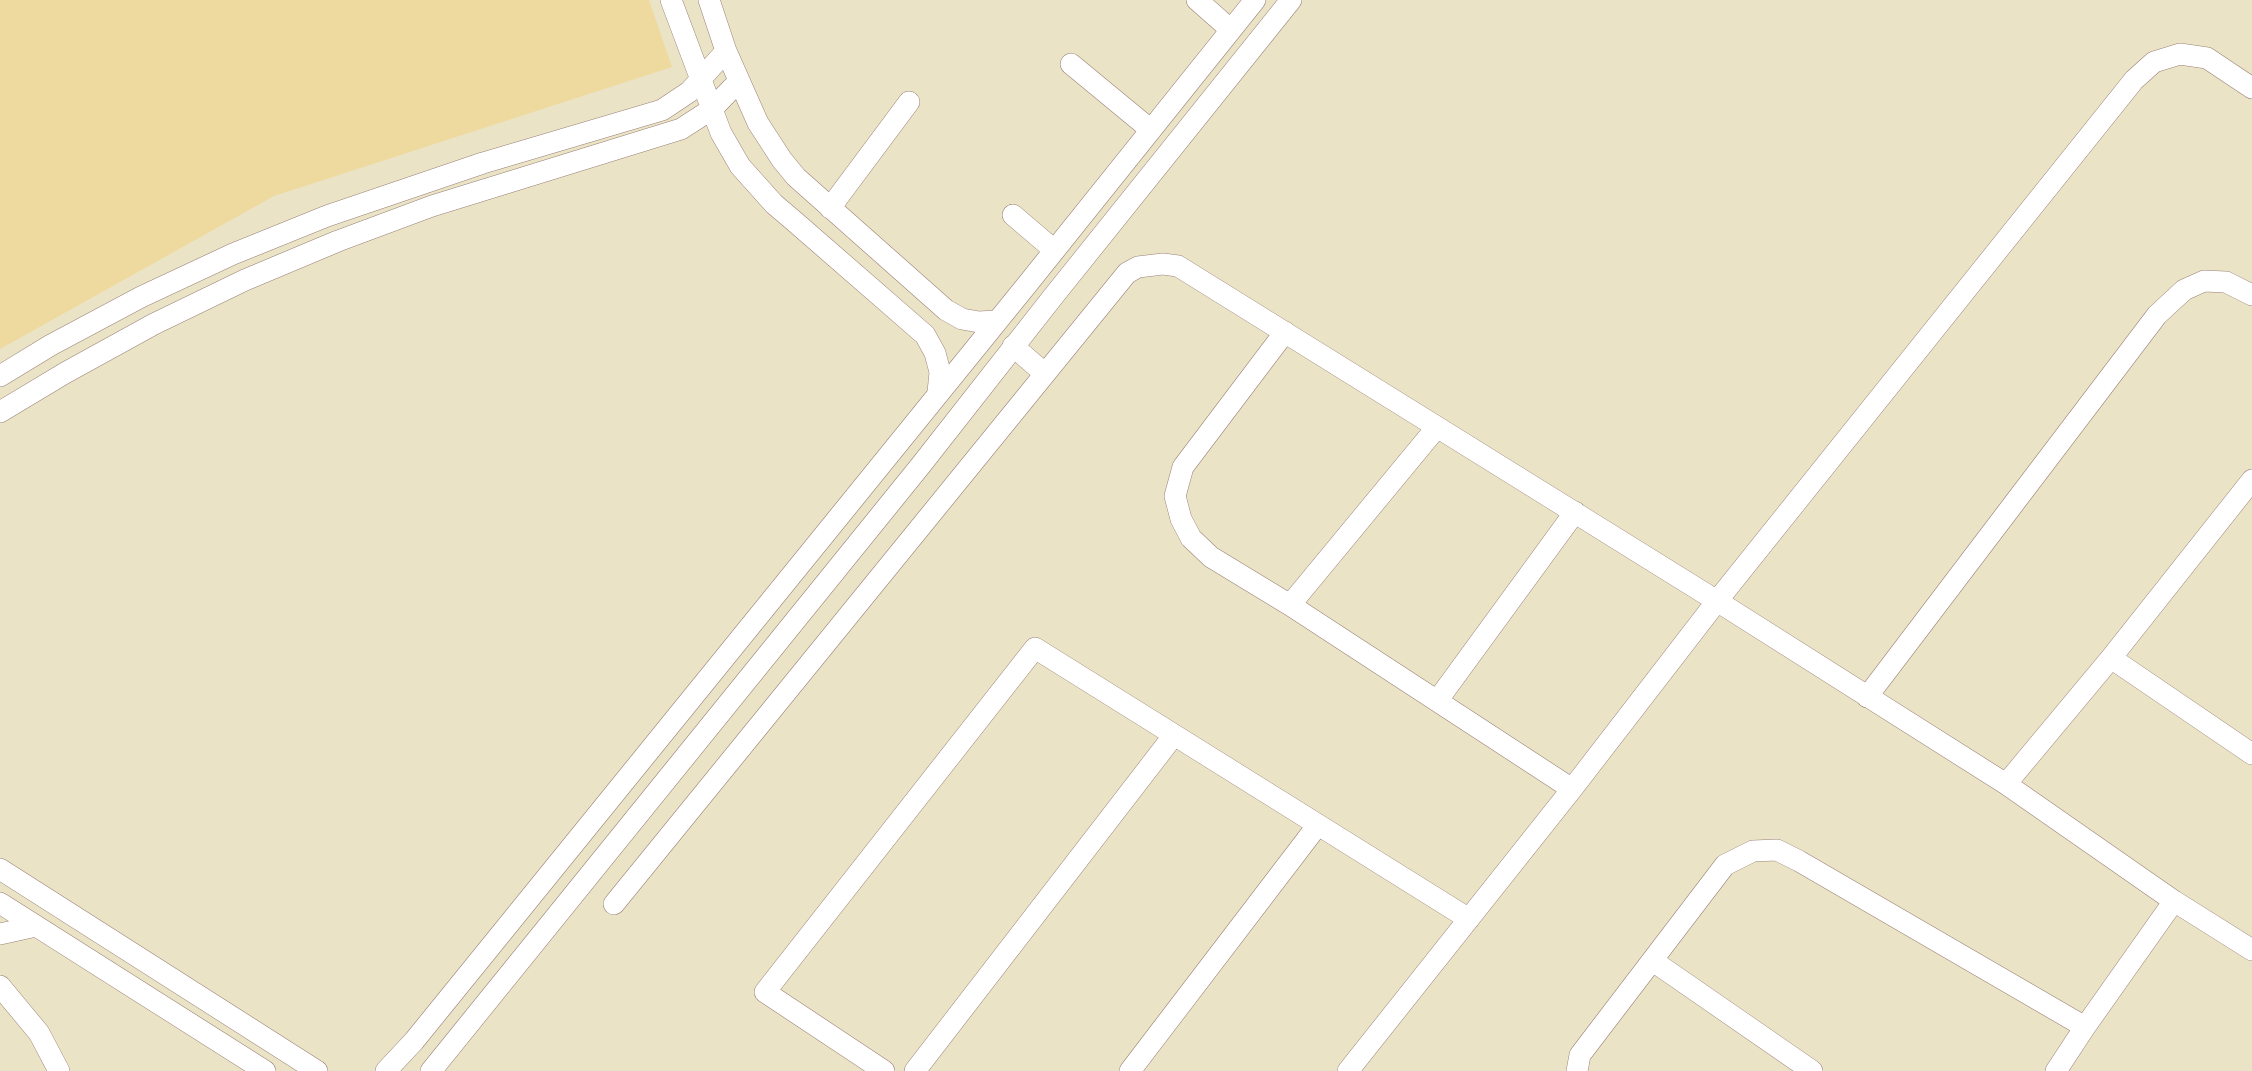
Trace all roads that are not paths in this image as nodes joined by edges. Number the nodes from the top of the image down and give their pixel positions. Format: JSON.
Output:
{"nodes":[{"id":1,"x":671,"y":0,"type":"edge"},
{"id":2,"x":709,"y":0,"type":"edge"},
{"id":3,"x":1196,"y":0,"type":"edge"},
{"id":4,"x":1255,"y":0,"type":"edge"},
{"id":5,"x":1292,"y":0,"type":"edge"},
{"id":6,"x":1231,"y":30,"type":"junction"},
{"id":7,"x":726,"y":51,"type":"junction"},
{"id":8,"x":1071,"y":64,"type":"dead end"},
{"id":9,"x":701,"y":80,"type":"junction"},
{"id":10,"x":739,"y":81,"type":"junction"},
{"id":11,"x":2252,"y":88,"type":"edge"},
{"id":12,"x":909,"y":102,"type":"dead end"},
{"id":13,"x":712,"y":108,"type":"junction"},
{"id":14,"x":1150,"y":130,"type":"junction"},
{"id":15,"x":830,"y":208,"type":"junction"},
{"id":16,"x":1013,"y":215,"type":"dead end"},
{"id":17,"x":1054,"y":250,"type":"junction"},
{"id":18,"x":1030,"y":281,"type":"junction"},
{"id":19,"x":2252,"y":295,"type":"edge"},
{"id":20,"x":1052,"y":298,"type":"junction"},
{"id":21,"x":996,"y":321,"type":"junction"},
{"id":22,"x":1285,"y":332,"type":"junction"},
{"id":23,"x":1013,"y":346,"type":"junction"},
{"id":24,"x":1044,"y":373,"type":"junction"},
{"id":25,"x":0,"y":376,"type":"edge"},
{"id":26,"x":938,"y":392,"type":"junction"},
{"id":27,"x":0,"y":412,"type":"edge"},
{"id":28,"x":1437,"y":427,"type":"junction"},
{"id":29,"x":896,"y":445,"type":"junction"},
{"id":30,"x":921,"y":465,"type":"junction"},
{"id":31,"x":2252,"y":480,"type":"edge"},
{"id":32,"x":1575,"y":512,"type":"junction"},
{"id":33,"x":1717,"y":601,"type":"junction"},
{"id":34,"x":1290,"y":605,"type":"junction"},
{"id":35,"x":2111,"y":658,"type":"junction"},
{"id":36,"x":1867,"y":697,"type":"junction"},
{"id":37,"x":1437,"y":701,"type":"junction"},
{"id":38,"x":1174,"y":735,"type":"junction"},
{"id":39,"x":2252,"y":754,"type":"edge"},
{"id":40,"x":2006,"y":784,"type":"junction"},
{"id":41,"x":1572,"y":789,"type":"junction"},
{"id":42,"x":1317,"y":826,"type":"junction"},
{"id":43,"x":0,"y":869,"type":"edge"},
{"id":44,"x":2174,"y":901,"type":"junction"},
{"id":45,"x":0,"y":903,"type":"edge"},
{"id":46,"x":614,"y":904,"type":"dead end"},
{"id":47,"x":1469,"y":919,"type":"junction"},
{"id":48,"x":36,"y":926,"type":"junction"},
{"id":49,"x":0,"y":934,"type":"edge"},
{"id":50,"x":2252,"y":950,"type":"edge"},
{"id":51,"x":1653,"y":961,"type":"junction"},
{"id":52,"x":0,"y":986,"type":"edge"},
{"id":53,"x":2085,"y":1027,"type":"junction"},
{"id":54,"x":59,"y":1071,"type":"edge"},
{"id":55,"x":265,"y":1071,"type":"edge"},
{"id":56,"x":317,"y":1071,"type":"edge"},
{"id":57,"x":386,"y":1071,"type":"edge"},
{"id":58,"x":431,"y":1071,"type":"edge"},
{"id":59,"x":884,"y":1071,"type":"edge"},
{"id":60,"x":915,"y":1071,"type":"edge"},
{"id":61,"x":1130,"y":1071,"type":"edge"},
{"id":62,"x":1348,"y":1071,"type":"edge"},
{"id":63,"x":1577,"y":1071,"type":"edge"},
{"id":64,"x":1812,"y":1071,"type":"edge"},
{"id":65,"x":2056,"y":1071,"type":"edge"}],
"edges":[{"from":1,"to":9,"type":"street"},
{"from":2,"to":7,"type":"street"},
{"from":3,"to":6,"type":"street"},
{"from":4,"to":6,"type":"street"},
{"from":5,"to":20,"type":"street"},
{"from":6,"to":14,"type":"street"},
{"from":7,"to":9,"type":"street"},
{"from":7,"to":10,"type":"street"},
{"from":8,"to":14,"type":"street"},
{"from":9,"to":13,"type":"street"},
{"from":9,"to":25,"type":"street"},
{"from":10,"to":13,"type":"street"},
{"from":10,"to":15,"type":"street"},
{"from":11,"to":33,"type":"street"},
{"from":12,"to":15,"type":"street"},
{"from":13,"to":26,"type":"street"},
{"from":13,"to":27,"type":"street"},
{"from":14,"to":17,"type":"street"},
{"from":15,"to":21,"type":"street"},
{"from":16,"to":17,"type":"street"},
{"from":17,"to":18,"type":"street"},
{"from":18,"to":20,"type":"street"},
{"from":18,"to":21,"type":"street"},
{"from":19,"to":36,"type":"street"},
{"from":20,"to":23,"type":"street"},
{"from":21,"to":26,"type":"street"},
{"from":22,"to":24,"type":"street"},
{"from":22,"to":28,"type":"street"},
{"from":22,"to":34,"type":"street"},
{"from":23,"to":24,"type":"street"},
{"from":23,"to":30,"type":"street"},
{"from":24,"to":46,"type":"street"},
{"from":26,"to":29,"type":"street"},
{"from":28,"to":32,"type":"street"},
{"from":28,"to":34,"type":"street"},
{"from":29,"to":30,"type":"street"},
{"from":29,"to":57,"type":"street"},
{"from":30,"to":58,"type":"street"},
{"from":31,"to":35,"type":"street"},
{"from":32,"to":33,"type":"street"},
{"from":32,"to":37,"type":"street"},
{"from":33,"to":36,"type":"street"},
{"from":33,"to":41,"type":"street"},
{"from":34,"to":37,"type":"street"},
{"from":35,"to":39,"type":"street"},
{"from":35,"to":40,"type":"street"},
{"from":36,"to":40,"type":"street"},
{"from":37,"to":41,"type":"street"},
{"from":38,"to":42,"type":"street"},
{"from":38,"to":59,"type":"street"},
{"from":38,"to":60,"type":"street"},
{"from":40,"to":44,"type":"street"},
{"from":41,"to":47,"type":"street"},
{"from":42,"to":47,"type":"street"},
{"from":42,"to":61,"type":"street"},
{"from":43,"to":56,"type":"street"},
{"from":44,"to":50,"type":"street"},
{"from":44,"to":53,"type":"street"},
{"from":45,"to":48,"type":"street"},
{"from":47,"to":62,"type":"street"},
{"from":48,"to":49,"type":"street"},
{"from":48,"to":55,"type":"street"},
{"from":51,"to":53,"type":"street"},
{"from":51,"to":63,"type":"street"},
{"from":51,"to":64,"type":"street"},
{"from":52,"to":54,"type":"street"},
{"from":53,"to":65,"type":"street"}]}
